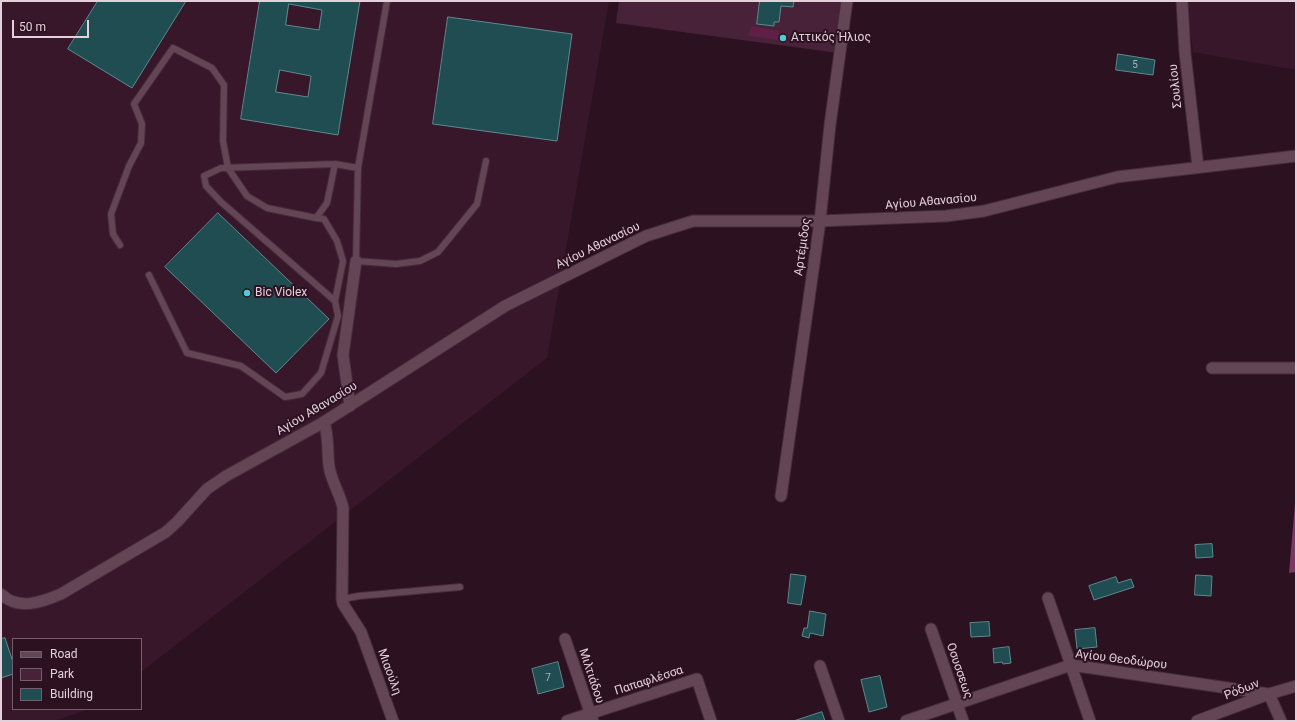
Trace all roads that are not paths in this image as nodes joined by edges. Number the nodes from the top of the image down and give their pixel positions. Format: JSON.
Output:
{"nodes":[{"id":1,"x":387,"y":1,"type":"edge"},
{"id":2,"x":847,"y":1,"type":"edge"},
{"id":3,"x":1182,"y":1,"type":"edge"},
{"id":4,"x":1296,"y":156,"type":"edge"},
{"id":5,"x":486,"y":161,"type":"dead end"},
{"id":6,"x":335,"y":164,"type":"junction"},
{"id":7,"x":1198,"y":167,"type":"junction"},
{"id":8,"x":228,"y":168,"type":"junction"},
{"id":9,"x":358,"y":168,"type":"junction"},
{"id":10,"x":316,"y":218,"type":"junction"},
{"id":11,"x":820,"y":221,"type":"junction"},
{"id":12,"x":120,"y":245,"type":"dead end"},
{"id":13,"x":356,"y":260,"type":"junction"},
{"id":14,"x":149,"y":274,"type":"dead end"},
{"id":15,"x":335,"y":301,"type":"junction"},
{"id":16,"x":1212,"y":368,"type":"dead end"},
{"id":17,"x":1296,"y":368,"type":"edge"},
{"id":18,"x":350,"y":406,"type":"junction"},
{"id":19,"x":324,"y":422,"type":"junction"},
{"id":20,"x":781,"y":496,"type":"dead end"},
{"id":21,"x":460,"y":587,"type":"dead end"},
{"id":22,"x":1,"y":594,"type":"edge"},
{"id":23,"x":1048,"y":598,"type":"dead end"},
{"id":24,"x":342,"y":599,"type":"junction"},
{"id":25,"x":931,"y":629,"type":"dead end"},
{"id":26,"x":566,"y":639,"type":"dead end"},
{"id":27,"x":1072,"y":665,"type":"junction"},
{"id":28,"x":820,"y":666,"type":"dead end"},
{"id":29,"x":1296,"y":686,"type":"edge"},
{"id":30,"x":1269,"y":694,"type":"junction"},
{"id":31,"x":957,"y":704,"type":"junction"},
{"id":32,"x":591,"y":717,"type":"edge"},
{"id":33,"x":393,"y":721,"type":"edge"},
{"id":34,"x":567,"y":721,"type":"edge"},
{"id":35,"x":711,"y":721,"type":"edge"},
{"id":36,"x":839,"y":721,"type":"edge"},
{"id":37,"x":906,"y":721,"type":"edge"},
{"id":38,"x":962,"y":721,"type":"edge"},
{"id":39,"x":1090,"y":721,"type":"edge"},
{"id":40,"x":1197,"y":721,"type":"edge"},
{"id":41,"x":1281,"y":721,"type":"edge"}],
"edges":[{"from":1,"to":9,"type":"lane"},
{"from":2,"to":11,"type":"street","name":"Αρτέμιδος"},
{"from":3,"to":7,"type":"street","name":"Σουλίου"},
{"from":4,"to":7,"type":"street","name":"Αγίου Αθανασίου"},
{"from":5,"to":13,"type":"lane"},
{"from":6,"to":8,"type":"lane"},
{"from":6,"to":9,"type":"lane"},
{"from":6,"to":10,"type":"lane"},
{"from":7,"to":11,"type":"street","name":"Αγίου Αθανασίου"},
{"from":8,"to":10,"type":"lane"},
{"from":8,"to":12,"type":"lane"},
{"from":8,"to":15,"type":"lane"},
{"from":9,"to":13,"type":"lane"},
{"from":10,"to":15,"type":"lane"},
{"from":11,"to":18,"type":"street","name":"Αγίου Αθανασίου"},
{"from":11,"to":20,"type":"street","name":"Αρτέμιδος"},
{"from":13,"to":18,"type":"street"},
{"from":14,"to":15,"type":"lane"},
{"from":16,"to":17,"type":"street"},
{"from":18,"to":19,"type":"street","name":"Αγίου Αθανασίου"},
{"from":19,"to":22,"type":"street","name":"Αγίου Αθανασίου"},
{"from":19,"to":24,"type":"street"},
{"from":21,"to":24,"type":"lane"},
{"from":23,"to":27,"type":"street"},
{"from":24,"to":33,"type":"street","name":"Μιαούλη"},
{"from":25,"to":31,"type":"street","name":"Οσυσσεως"},
{"from":26,"to":32,"type":"street","name":"Μιλτιάδου"},
{"from":27,"to":30,"type":"street","name":"Αγίου Θεοδώρου"},
{"from":27,"to":31,"type":"street","name":"Αγίου Θεοδώρου"},
{"from":27,"to":39,"type":"street"},
{"from":28,"to":36,"type":"street"},
{"from":29,"to":30,"type":"street","name":"Ρόδων"},
{"from":30,"to":40,"type":"street","name":"Ρόδων"},
{"from":30,"to":41,"type":"street"},
{"from":31,"to":37,"type":"street","name":"Αγίου Θεοδώρου"},
{"from":31,"to":38,"type":"street","name":"Οσυσσεως"},
{"from":32,"to":34,"type":"street","name":"Παπαφλέσσα"},
{"from":32,"to":35,"type":"street","name":"Παπαφλέσσα"}]}
